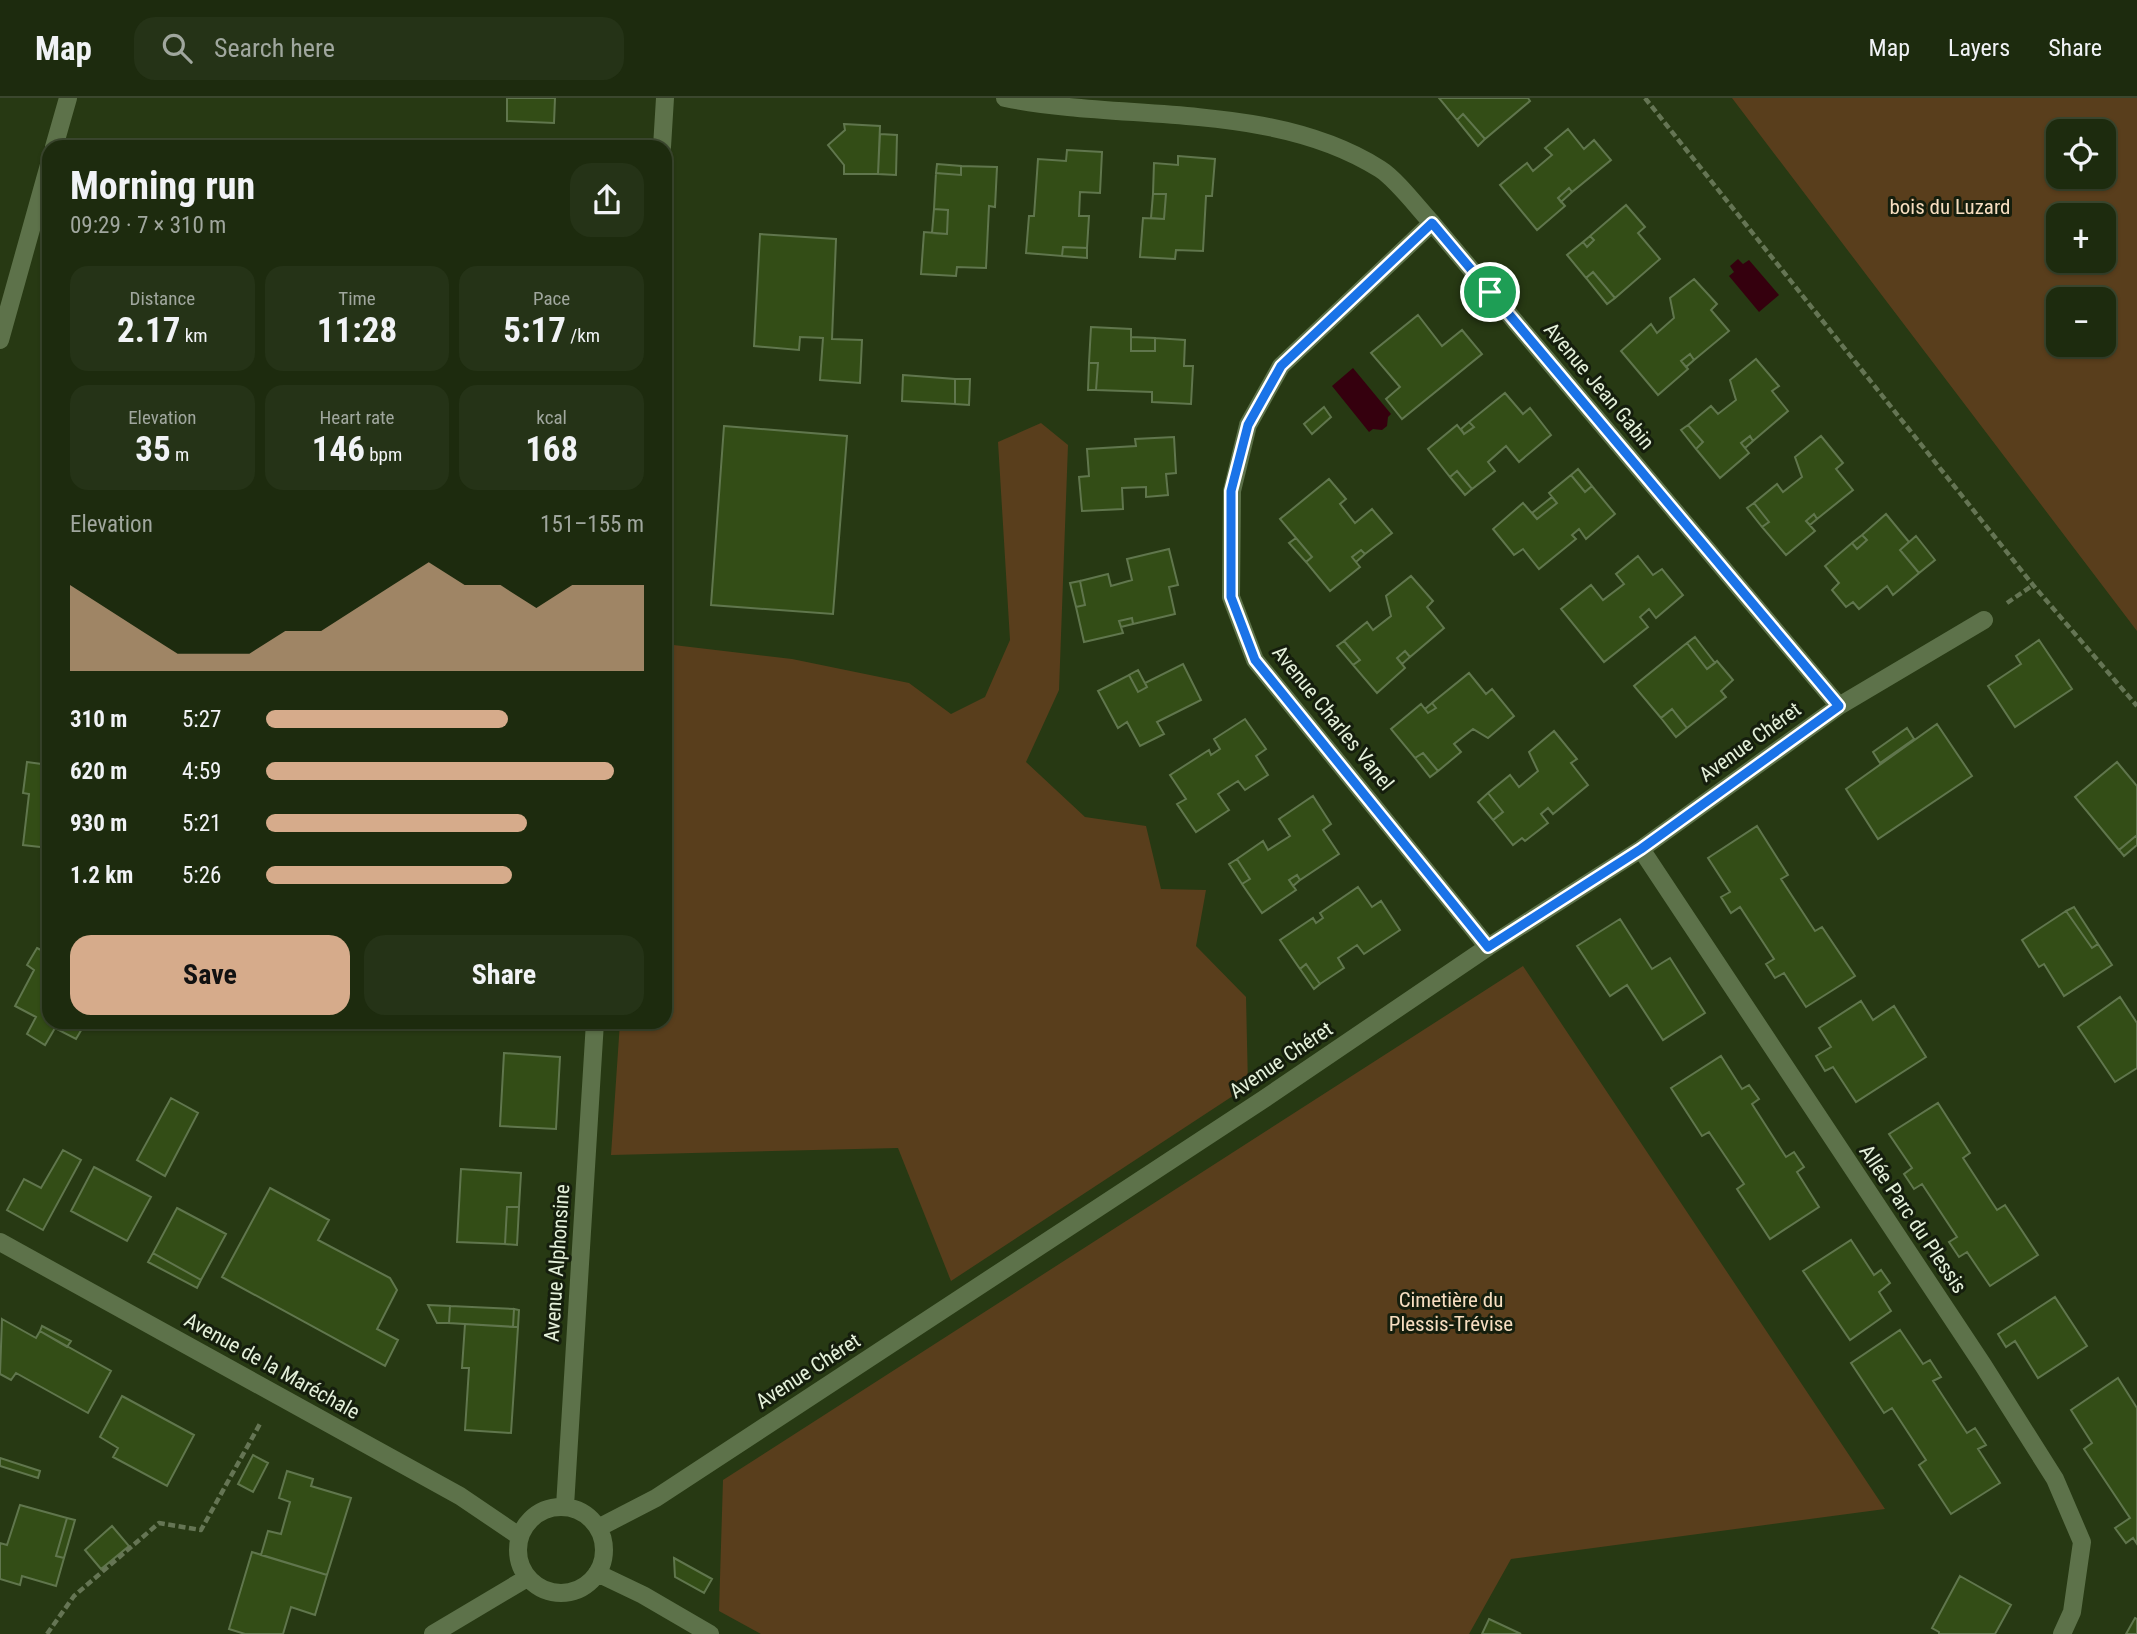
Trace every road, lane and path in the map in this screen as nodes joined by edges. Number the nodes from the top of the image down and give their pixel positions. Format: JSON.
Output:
{"nodes":[{"id":1,"x":68,"y":98,"type":"edge"},
{"id":2,"x":665,"y":98,"type":"edge"},
{"id":3,"x":1005,"y":98,"type":"edge"},
{"id":4,"x":1645,"y":98,"type":"edge"},
{"id":5,"x":56,"y":140,"type":"edge"},
{"id":6,"x":662,"y":140,"type":"edge"},
{"id":7,"x":42,"y":190,"type":"edge"},
{"id":8,"x":1432,"y":223,"type":"junction"},
{"id":9,"x":0,"y":340,"type":"edge"},
{"id":10,"x":1984,"y":620,"type":"dead end"},
{"id":11,"x":1839,"y":706,"type":"junction"},
{"id":12,"x":2137,"y":706,"type":"edge"},
{"id":13,"x":1641,"y":849,"type":"junction"},
{"id":14,"x":1488,"y":947,"type":"junction"},
{"id":15,"x":595,"y":1029,"type":"edge"},
{"id":16,"x":0,"y":1242,"type":"edge"},
{"id":17,"x":276,"y":1394,"type":"junction"},
{"id":18,"x":565,"y":1506,"type":"junction"},
{"id":19,"x":598,"y":1528,"type":"junction"},
{"id":20,"x":519,"y":1536,"type":"junction"},
{"id":21,"x":597,"y":1573,"type":"junction"},
{"id":22,"x":527,"y":1578,"type":"junction"},
{"id":23,"x":47,"y":1634,"type":"edge"},
{"id":24,"x":433,"y":1634,"type":"edge"},
{"id":25,"x":710,"y":1634,"type":"edge"},
{"id":26,"x":2062,"y":1634,"type":"edge"}],
"edges":[{"from":1,"to":5,"type":"street"},
{"from":2,"to":6,"type":"street"},
{"from":3,"to":8,"type":"street","name":"Avenue Jean Gabin"},
{"from":4,"to":12,"type":"path"},
{"from":7,"to":9,"type":"street"},
{"from":8,"to":11,"type":"street","name":"Avenue Jean Gabin"},
{"from":8,"to":14,"type":"street","name":"Avenue Charles Vanel"},
{"from":10,"to":11,"type":"street","name":"Avenue Chéret"},
{"from":11,"to":13,"type":"street","name":"Avenue Chéret"},
{"from":13,"to":14,"type":"street","name":"Avenue Chéret"},
{"from":13,"to":26,"type":"street","name":"Allée Parc du Plessis"},
{"from":14,"to":19,"type":"street","name":"Avenue Chéret"},
{"from":15,"to":18,"type":"street","name":"Avenue Alphonsine"},
{"from":16,"to":17,"type":"street","name":"Avenue de la Maréchale"},
{"from":17,"to":20,"type":"street","name":"Avenue de la Maréchale"},
{"from":17,"to":23,"type":"path"},
{"from":18,"to":19,"type":"street"},
{"from":18,"to":20,"type":"street"},
{"from":19,"to":21,"type":"street"},
{"from":20,"to":22,"type":"street"},
{"from":21,"to":22,"type":"street"},
{"from":21,"to":25,"type":"street"},
{"from":22,"to":24,"type":"street"}]}
